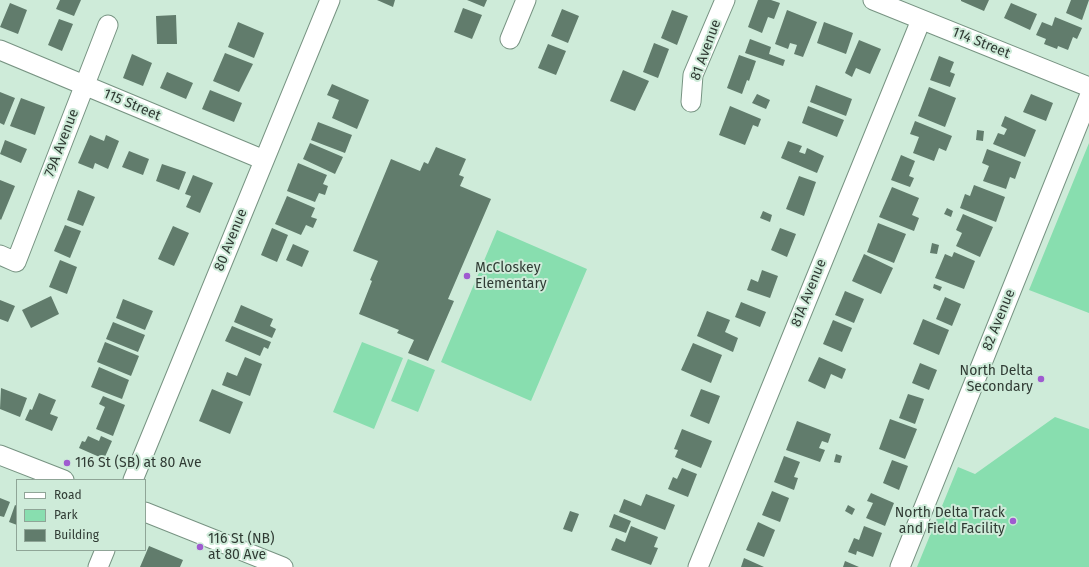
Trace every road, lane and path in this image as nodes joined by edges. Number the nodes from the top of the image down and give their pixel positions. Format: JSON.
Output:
{"nodes":[{"id":1,"x":330,"y":0,"type":"edge"},
{"id":2,"x":526,"y":0,"type":"edge"},
{"id":3,"x":725,"y":0,"type":"edge"},
{"id":4,"x":873,"y":0,"type":"edge"},
{"id":5,"x":921,"y":20,"type":"junction"},
{"id":6,"x":108,"y":25,"type":"dead end"},
{"id":7,"x":510,"y":39,"type":"dead end"},
{"id":8,"x":0,"y":50,"type":"edge"},
{"id":9,"x":84,"y":85,"type":"junction"},
{"id":10,"x":1089,"y":87,"type":"edge"},
{"id":11,"x":1089,"y":97,"type":"edge"},
{"id":12,"x":691,"y":102,"type":"dead end"},
{"id":13,"x":264,"y":160,"type":"junction"},
{"id":14,"x":8,"y":259,"type":"edge"},
{"id":15,"x":0,"y":455,"type":"edge"},
{"id":16,"x":61,"y":479,"type":"edge"},
{"id":17,"x":133,"y":479,"type":"edge"},
{"id":18,"x":146,"y":512,"type":"edge"},
{"id":19,"x":104,"y":551,"type":"edge"},
{"id":20,"x":98,"y":567,"type":"edge"},
{"id":21,"x":283,"y":567,"type":"edge"},
{"id":22,"x":698,"y":567,"type":"edge"},
{"id":23,"x":900,"y":567,"type":"edge"}],
"edges":[{"from":1,"to":13,"type":"street","name":"80 Avenue"},
{"from":2,"to":7,"type":"street"},
{"from":3,"to":12,"type":"street","name":"81 Avenue"},
{"from":4,"to":5,"type":"street","name":"114 Street"},
{"from":5,"to":10,"type":"street","name":"114 Street"},
{"from":5,"to":22,"type":"street","name":"81A Avenue"},
{"from":6,"to":9,"type":"street","name":"79A Avenue"},
{"from":8,"to":9,"type":"street","name":"115 Street"},
{"from":9,"to":13,"type":"street","name":"115 Street"},
{"from":9,"to":14,"type":"street","name":"79A Avenue"},
{"from":11,"to":23,"type":"street","name":"82 Avenue"},
{"from":13,"to":17,"type":"street","name":"80 Avenue"},
{"from":15,"to":16,"type":"street"},
{"from":18,"to":21,"type":"street"},
{"from":19,"to":20,"type":"street"}]}
